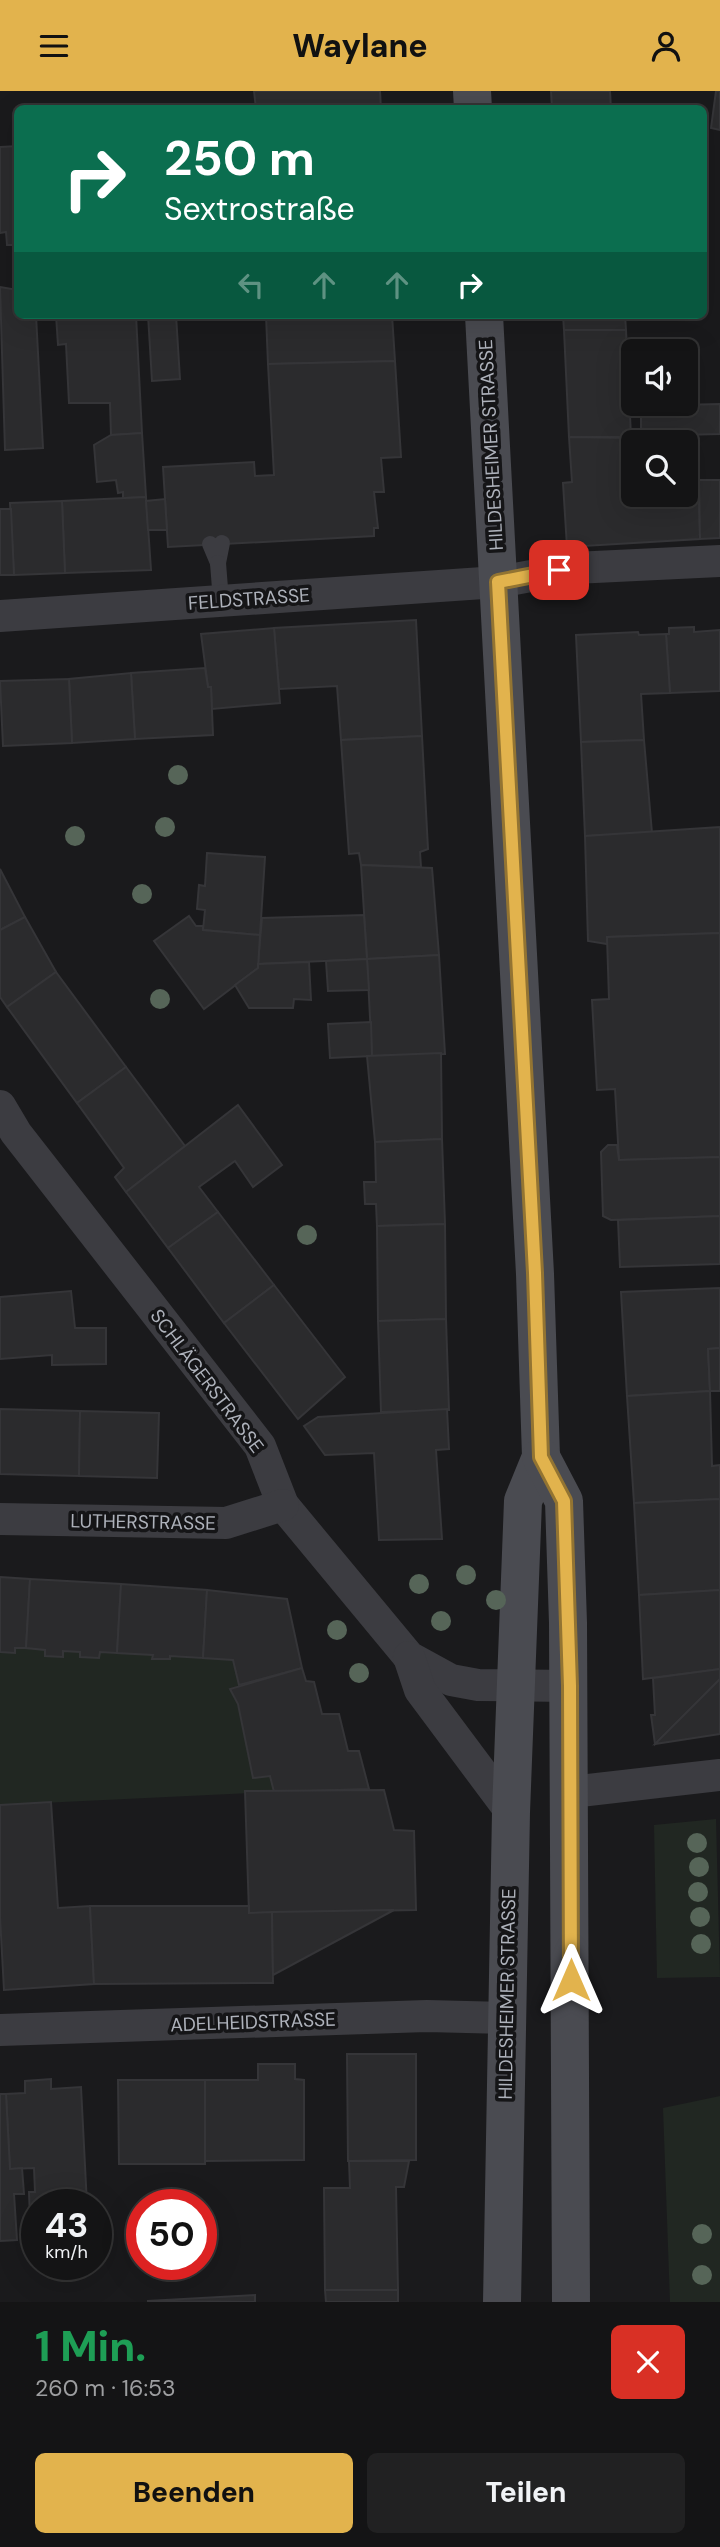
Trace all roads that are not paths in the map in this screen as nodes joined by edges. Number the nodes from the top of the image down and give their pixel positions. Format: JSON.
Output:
{"nodes":[{"id":1,"x":484,"y":319,"type":"edge"},
{"id":2,"x":216,"y":544,"type":"dead end"},
{"id":3,"x":716,"y":561,"type":"edge"},
{"id":4,"x":498,"y":582,"type":"junction"},
{"id":5,"x":221,"y":601,"type":"junction"},
{"id":6,"x":0,"y":616,"type":"edge"},
{"id":7,"x":0,"y":1106,"type":"edge"},
{"id":8,"x":8,"y":1133,"type":"edge"},
{"id":9,"x":541,"y":1457,"type":"junction"},
{"id":10,"x":283,"y":1505,"type":"junction"},
{"id":11,"x":0,"y":1519,"type":"edge"},
{"id":12,"x":409,"y":1657,"type":"junction"},
{"id":13,"x":516,"y":1686,"type":"junction"},
{"id":14,"x":570,"y":1686,"type":"junction"},
{"id":15,"x":720,"y":1775,"type":"edge"},
{"id":16,"x":571,"y":1792,"type":"junction"},
{"id":17,"x":511,"y":1812,"type":"junction"},
{"id":18,"x":506,"y":2018,"type":"junction"},
{"id":19,"x":0,"y":2030,"type":"edge"},
{"id":20,"x":502,"y":2302,"type":"edge"},
{"id":21,"x":571,"y":2302,"type":"edge"}],
"edges":[{"from":1,"to":4,"type":"main road","name":"HILDESHEIMER STRASSE"},
{"from":2,"to":5,"type":"lane"},
{"from":3,"to":4,"type":"street","name":"FELDSTRASSE"},
{"from":4,"to":5,"type":"street","name":"FELDSTRASSE"},
{"from":4,"to":9,"type":"main road","name":"HILDESHEIMER STRASSE"},
{"from":5,"to":6,"type":"street","name":"FELDSTRASSE"},
{"from":7,"to":8,"type":"street","name":"SCHLÄGERSTRASSE"},
{"from":8,"to":10,"type":"street","name":"SCHLÄGERSTRASSE"},
{"from":9,"to":13,"type":"main road","name":"HILDESHEIMER STRASSE"},
{"from":9,"to":14,"type":"main road","name":"HILDESHEIMER STRASSE"},
{"from":10,"to":11,"type":"street","name":"LUTHERSTRASSE"},
{"from":10,"to":12,"type":"street","name":"SCHLÄGERSTRASSE"},
{"from":12,"to":13,"type":"street","name":"SCHLÄGERSTRASSE"},
{"from":12,"to":17,"type":"street","name":"SCHLÄGERSTRASSE"},
{"from":13,"to":14,"type":"street"},
{"from":13,"to":17,"type":"main road","name":"HILDESHEIMER STRASSE"},
{"from":14,"to":16,"type":"main road","name":"HILDESHEIMER STRASSE"},
{"from":15,"to":16,"type":"street"},
{"from":16,"to":21,"type":"main road","name":"HILDESHEIMER STRASSE"},
{"from":17,"to":18,"type":"main road","name":"HILDESHEIMER STRASSE"},
{"from":18,"to":19,"type":"street","name":"ADELHEIDSTRASSE"},
{"from":18,"to":20,"type":"main road","name":"HILDESHEIMER STRASSE"}]}
